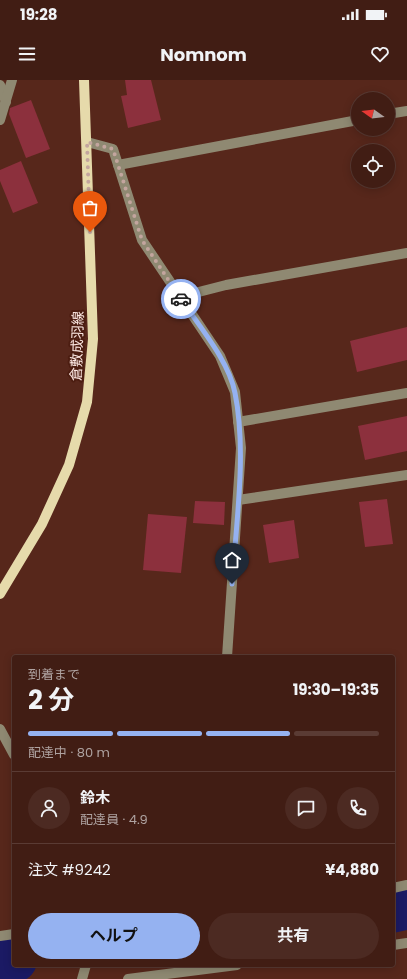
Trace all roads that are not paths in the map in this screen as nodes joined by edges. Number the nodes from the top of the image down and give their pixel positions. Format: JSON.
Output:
{"nodes":[{"id":1,"x":12,"y":80,"type":"edge"},
{"id":2,"x":84,"y":80,"type":"edge"},
{"id":3,"x":0,"y":85,"type":"edge"},
{"id":4,"x":6,"y":102,"type":"junction"},
{"id":5,"x":407,"y":111,"type":"edge"},
{"id":6,"x":395,"y":113,"type":"edge"},
{"id":7,"x":0,"y":120,"type":"edge"},
{"id":8,"x":351,"y":121,"type":"edge"},
{"id":9,"x":87,"y":142,"type":"junction"},
{"id":10,"x":118,"y":164,"type":"junction"},
{"id":11,"x":407,"y":253,"type":"edge"},
{"id":12,"x":179,"y":297,"type":"junction"},
{"id":13,"x":407,"y":393,"type":"edge"},
{"id":14,"x":238,"y":422,"type":"junction"},
{"id":15,"x":407,"y":475,"type":"edge"},
{"id":16,"x":238,"y":500,"type":"junction"},
{"id":17,"x":0,"y":594,"type":"edge"},
{"id":18,"x":227,"y":655,"type":"edge"},
{"id":19,"x":0,"y":729,"type":"edge"},
{"id":20,"x":12,"y":751,"type":"edge"},
{"id":21,"x":407,"y":885,"type":"edge"},
{"id":22,"x":395,"y":888,"type":"edge"},
{"id":23,"x":12,"y":934,"type":"edge"},
{"id":24,"x":0,"y":936,"type":"edge"},
{"id":25,"x":407,"y":943,"type":"edge"},
{"id":26,"x":395,"y":945,"type":"edge"},
{"id":27,"x":86,"y":967,"type":"edge"},
{"id":28,"x":221,"y":967,"type":"edge"},
{"id":29,"x":82,"y":979,"type":"edge"},
{"id":30,"x":128,"y":979,"type":"edge"}],
"edges":[{"from":1,"to":4,"type":"street"},
{"from":2,"to":9,"type":"main road","name":"倉敷成羽線"},
{"from":3,"to":4,"type":"street"},
{"from":4,"to":7,"type":"street"},
{"from":5,"to":6,"type":"street"},
{"from":8,"to":10,"type":"street"},
{"from":9,"to":10,"type":"street"},
{"from":9,"to":17,"type":"main road","name":"倉敷成羽線"},
{"from":10,"to":12,"type":"street"},
{"from":11,"to":12,"type":"street"},
{"from":12,"to":14,"type":"street"},
{"from":13,"to":14,"type":"street"},
{"from":14,"to":16,"type":"street"},
{"from":15,"to":16,"type":"street"},
{"from":16,"to":18,"type":"street"},
{"from":19,"to":20,"type":"street"},
{"from":21,"to":22,"type":"street"},
{"from":23,"to":24,"type":"street"},
{"from":25,"to":26,"type":"street"},
{"from":27,"to":29,"type":"street"},
{"from":28,"to":30,"type":"street"}]}
